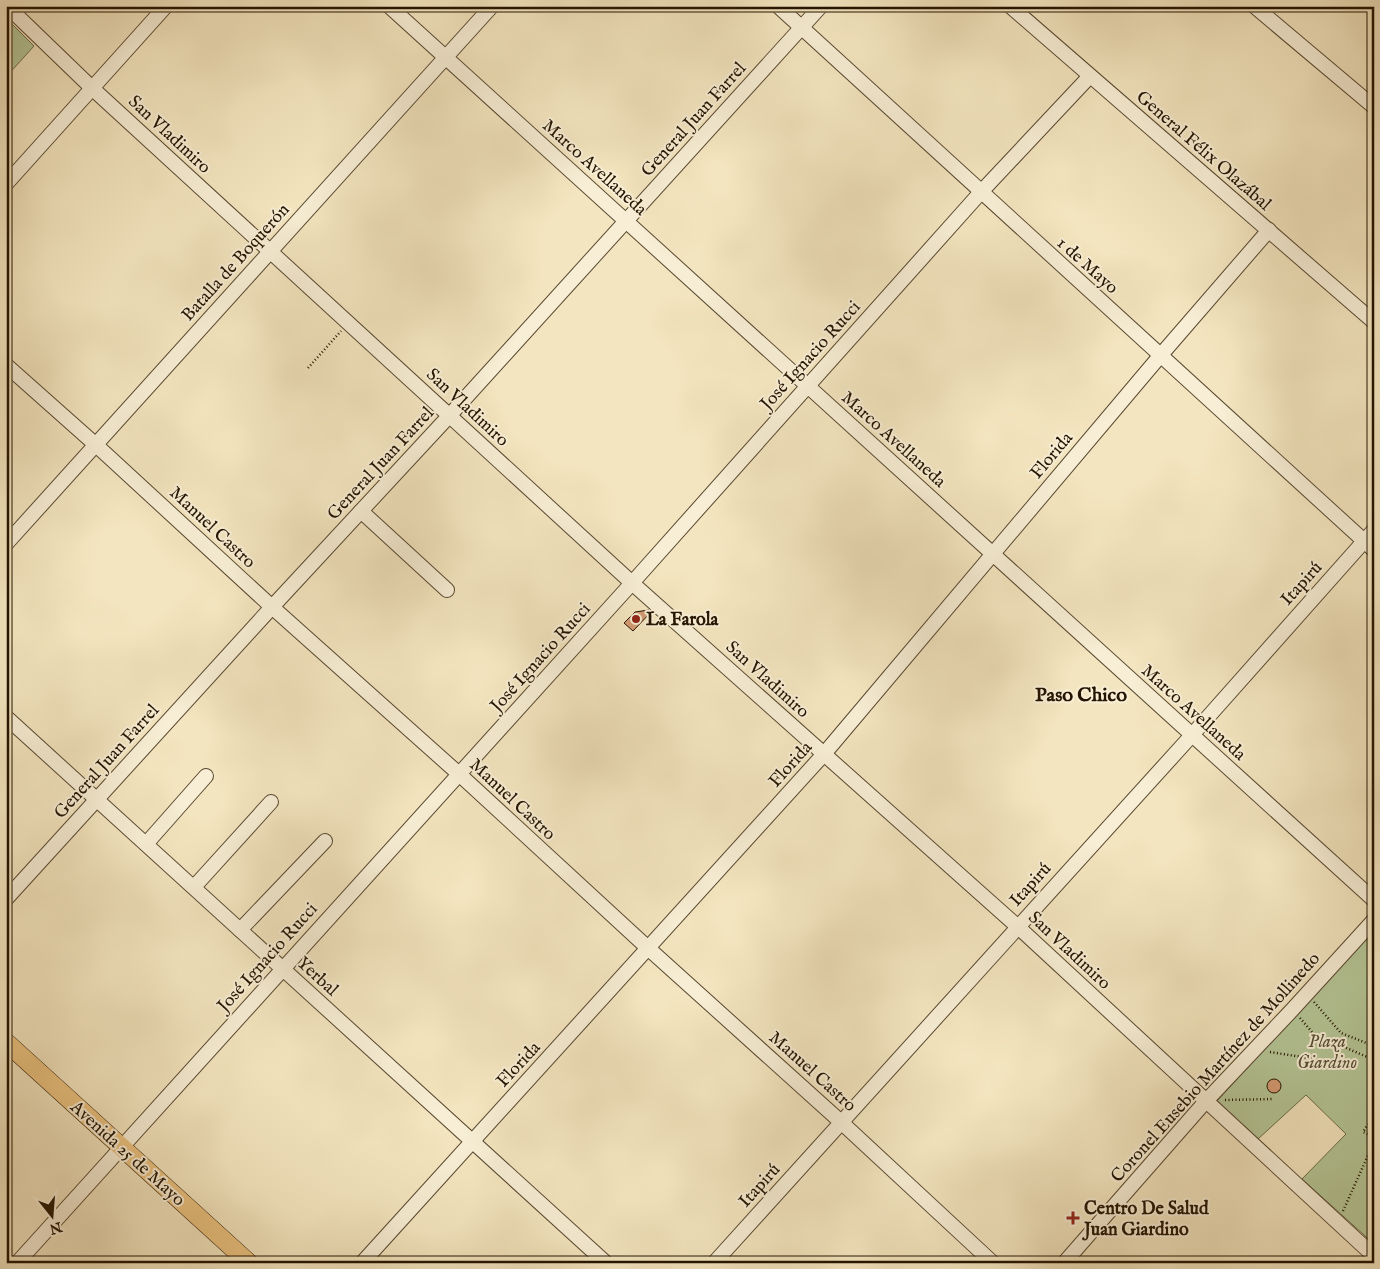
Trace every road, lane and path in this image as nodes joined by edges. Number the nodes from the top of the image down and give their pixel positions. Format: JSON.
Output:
{"nodes":[{"id":1,"x":7,"y":6,"type":"edge"},
{"id":2,"x":166,"y":6,"type":"edge"},
{"id":3,"x":390,"y":6,"type":"edge"},
{"id":4,"x":492,"y":6,"type":"edge"},
{"id":5,"x":778,"y":6,"type":"edge"},
{"id":6,"x":821,"y":6,"type":"edge"},
{"id":7,"x":1010,"y":6,"type":"edge"},
{"id":8,"x":1254,"y":6,"type":"edge"},
{"id":9,"x":802,"y":27,"type":"junction"},
{"id":10,"x":446,"y":57,"type":"junction"},
{"id":11,"x":1090,"y":76,"type":"junction"},
{"id":12,"x":93,"y":88,"type":"junction"},
{"id":13,"x":1374,"y":107,"type":"edge"},
{"id":14,"x":6,"y":184,"type":"edge"},
{"id":15,"x":981,"y":192,"type":"junction"},
{"id":16,"x":626,"y":220,"type":"junction"},
{"id":17,"x":1269,"y":230,"type":"junction"},
{"id":18,"x":269,"y":251,"type":"junction"},
{"id":19,"x":1374,"y":322,"type":"edge"},
{"id":20,"x":348,"y":323,"type":"junction"},
{"id":21,"x":1160,"y":356,"type":"junction"},
{"id":22,"x":6,"y":365,"type":"edge"},
{"id":23,"x":308,"y":368,"type":"dead end"},
{"id":24,"x":808,"y":386,"type":"junction"},
{"id":25,"x":450,"y":416,"type":"junction"},
{"id":26,"x":96,"y":445,"type":"junction"},
{"id":27,"x":361,"y":511,"type":"junction"},
{"id":28,"x":1374,"y":530,"type":"edge"},
{"id":29,"x":6,"y":544,"type":"edge"},
{"id":30,"x":1369,"y":546,"type":"edge"},
{"id":31,"x":993,"y":554,"type":"junction"},
{"id":32,"x":632,"y":583,"type":"junction"},
{"id":33,"x":447,"y":590,"type":"dead end"},
{"id":34,"x":272,"y":607,"type":"junction"},
{"id":35,"x":6,"y":717,"type":"edge"},
{"id":36,"x":1192,"y":734,"type":"junction"},
{"id":37,"x":824,"y":754,"type":"junction"},
{"id":38,"x":459,"y":774,"type":"junction"},
{"id":39,"x":206,"y":776,"type":"dead end"},
{"id":40,"x":97,"y":799,"type":"junction"},
{"id":41,"x":271,"y":802,"type":"dead end"},
{"id":42,"x":325,"y":841,"type":"dead end"},
{"id":43,"x":146,"y":844,"type":"junction"},
{"id":44,"x":194,"y":886,"type":"junction"},
{"id":45,"x":6,"y":899,"type":"edge"},
{"id":46,"x":1374,"y":900,"type":"edge"},
{"id":47,"x":1374,"y":920,"type":"edge"},
{"id":48,"x":1017,"y":926,"type":"junction"},
{"id":49,"x":240,"y":930,"type":"junction"},
{"id":50,"x":649,"y":949,"type":"junction"},
{"id":51,"x":282,"y":969,"type":"junction"},
{"id":52,"x":1306,"y":994,"type":"junction"},
{"id":53,"x":1292,"y":1010,"type":"junction"},
{"id":54,"x":6,"y":1042,"type":"edge"},
{"id":55,"x":1374,"y":1046,"type":"edge"},
{"id":56,"x":1255,"y":1050,"type":"junction"},
{"id":57,"x":1315,"y":1059,"type":"dead end"},
{"id":58,"x":1374,"y":1060,"type":"edge"},
{"id":59,"x":1273,"y":1098,"type":"dead end"},
{"id":60,"x":1206,"y":1101,"type":"junction"},
{"id":61,"x":1374,"y":1115,"type":"edge"},
{"id":62,"x":841,"y":1122,"type":"junction"},
{"id":63,"x":1374,"y":1137,"type":"edge"},
{"id":64,"x":472,"y":1141,"type":"junction"},
{"id":65,"x":1374,"y":1142,"type":"edge"},
{"id":66,"x":121,"y":1146,"type":"junction"},
{"id":67,"x":1338,"y":1224,"type":"junction"},
{"id":68,"x":1374,"y":1256,"type":"edge"},
{"id":69,"x":16,"y":1263,"type":"edge"},
{"id":70,"x":249,"y":1263,"type":"edge"},
{"id":71,"x":362,"y":1263,"type":"edge"},
{"id":72,"x":606,"y":1263,"type":"edge"},
{"id":73,"x":714,"y":1263,"type":"edge"},
{"id":74,"x":993,"y":1263,"type":"edge"},
{"id":75,"x":1064,"y":1263,"type":"edge"}],
"edges":[{"from":1,"to":12,"type":"street","name":"San Vladimiro"},
{"from":2,"to":12,"type":"street"},
{"from":3,"to":10,"type":"street","name":"Marco Avellaneda"},
{"from":4,"to":10,"type":"street","name":"Batalla de Boquerón"},
{"from":5,"to":9,"type":"street","name":"1 de Mayo"},
{"from":6,"to":9,"type":"street","name":"General Juan Farrel"},
{"from":7,"to":11,"type":"street","name":"General Félix Olazábal"},
{"from":8,"to":13,"type":"street"},
{"from":9,"to":15,"type":"street","name":"1 de Mayo"},
{"from":9,"to":16,"type":"street","name":"General Juan Farrel"},
{"from":10,"to":16,"type":"street","name":"Marco Avellaneda"},
{"from":10,"to":18,"type":"street","name":"Batalla de Boquerón"},
{"from":11,"to":15,"type":"street","name":"José Ignacio Rucci"},
{"from":11,"to":17,"type":"street","name":"General Félix Olazábal"},
{"from":12,"to":14,"type":"street"},
{"from":12,"to":18,"type":"street","name":"San Vladimiro"},
{"from":15,"to":21,"type":"street","name":"1 de Mayo"},
{"from":15,"to":24,"type":"street","name":"José Ignacio Rucci"},
{"from":16,"to":24,"type":"street","name":"Marco Avellaneda"},
{"from":16,"to":25,"type":"street","name":"General Juan Farrel"},
{"from":17,"to":19,"type":"street","name":"General Félix Olazábal"},
{"from":17,"to":21,"type":"street","name":"Florida"},
{"from":18,"to":20,"type":"street","name":"San Vladimiro"},
{"from":18,"to":26,"type":"street","name":"Batalla de Boquerón"},
{"from":20,"to":23,"type":"path"},
{"from":20,"to":25,"type":"street","name":"San Vladimiro"},
{"from":21,"to":30,"type":"street","name":"1 de Mayo"},
{"from":21,"to":31,"type":"street","name":"Florida"},
{"from":22,"to":26,"type":"street","name":"Manuel Castro"},
{"from":24,"to":31,"type":"street","name":"Marco Avellaneda"},
{"from":24,"to":32,"type":"street","name":"José Ignacio Rucci"},
{"from":25,"to":27,"type":"street","name":"General Juan Farrel"},
{"from":25,"to":32,"type":"street","name":"San Vladimiro"},
{"from":26,"to":29,"type":"street","name":"Batalla de Boquerón"},
{"from":26,"to":34,"type":"street","name":"Manuel Castro"},
{"from":27,"to":33,"type":"street"},
{"from":27,"to":34,"type":"street","name":"General Juan Farrel"},
{"from":28,"to":30,"type":"street","name":"Itapirú"},
{"from":30,"to":36,"type":"street","name":"Itapirú"},
{"from":31,"to":36,"type":"street","name":"Marco Avellaneda"},
{"from":31,"to":37,"type":"street","name":"Florida"},
{"from":32,"to":37,"type":"street","name":"San Vladimiro"},
{"from":32,"to":38,"type":"street","name":"José Ignacio Rucci"},
{"from":34,"to":38,"type":"street","name":"Manuel Castro"},
{"from":34,"to":40,"type":"street","name":"General Juan Farrel"},
{"from":35,"to":40,"type":"street","name":"Yerbal"},
{"from":36,"to":46,"type":"street","name":"Marco Avellaneda"},
{"from":36,"to":48,"type":"street","name":"Itapirú"},
{"from":37,"to":48,"type":"street","name":"San Vladimiro"},
{"from":37,"to":50,"type":"street","name":"Florida"},
{"from":38,"to":50,"type":"street","name":"Manuel Castro"},
{"from":38,"to":51,"type":"street","name":"José Ignacio Rucci"},
{"from":39,"to":43,"type":"street"},
{"from":40,"to":43,"type":"street","name":"Yerbal"},
{"from":40,"to":45,"type":"street","name":"General Juan Farrel"},
{"from":41,"to":44,"type":"street"},
{"from":42,"to":49,"type":"street"},
{"from":43,"to":44,"type":"street","name":"Yerbal"},
{"from":44,"to":49,"type":"street","name":"Yerbal"},
{"from":47,"to":52,"type":"street","name":"Coronel Eusebio Martínez de Mollinedo"},
{"from":48,"to":60,"type":"street","name":"San Vladimiro"},
{"from":48,"to":62,"type":"street","name":"Itapirú"},
{"from":49,"to":51,"type":"street","name":"Yerbal"},
{"from":50,"to":62,"type":"street","name":"Manuel Castro"},
{"from":50,"to":64,"type":"street","name":"Florida"},
{"from":51,"to":64,"type":"street","name":"Yerbal"},
{"from":51,"to":66,"type":"street","name":"José Ignacio Rucci"},
{"from":52,"to":53,"type":"street","name":"Coronel Eusebio Martínez de Mollinedo"},
{"from":52,"to":55,"type":"path"},
{"from":53,"to":56,"type":"street","name":"Coronel Eusebio Martínez de Mollinedo"},
{"from":53,"to":58,"type":"path"},
{"from":54,"to":66,"type":"main road","name":"Avenida 25 de Mayo"},
{"from":56,"to":57,"type":"path"},
{"from":56,"to":60,"type":"street","name":"Coronel Eusebio Martínez de Mollinedo"},
{"from":59,"to":60,"type":"path"},
{"from":60,"to":67,"type":"street","name":"San Vladimiro"},
{"from":60,"to":75,"type":"street","name":"Coronel Eusebio Martínez de Mollinedo"},
{"from":61,"to":63,"type":"path"},
{"from":62,"to":73,"type":"street","name":"Itapirú"},
{"from":62,"to":74,"type":"street","name":"Manuel Castro"},
{"from":64,"to":71,"type":"street","name":"Florida"},
{"from":64,"to":72,"type":"street","name":"Yerbal"},
{"from":65,"to":67,"type":"path"},
{"from":66,"to":69,"type":"street","name":"José Ignacio Rucci"},
{"from":66,"to":70,"type":"main road","name":"Avenida 25 de Mayo"},
{"from":67,"to":68,"type":"street","name":"San Vladimiro"}]}
